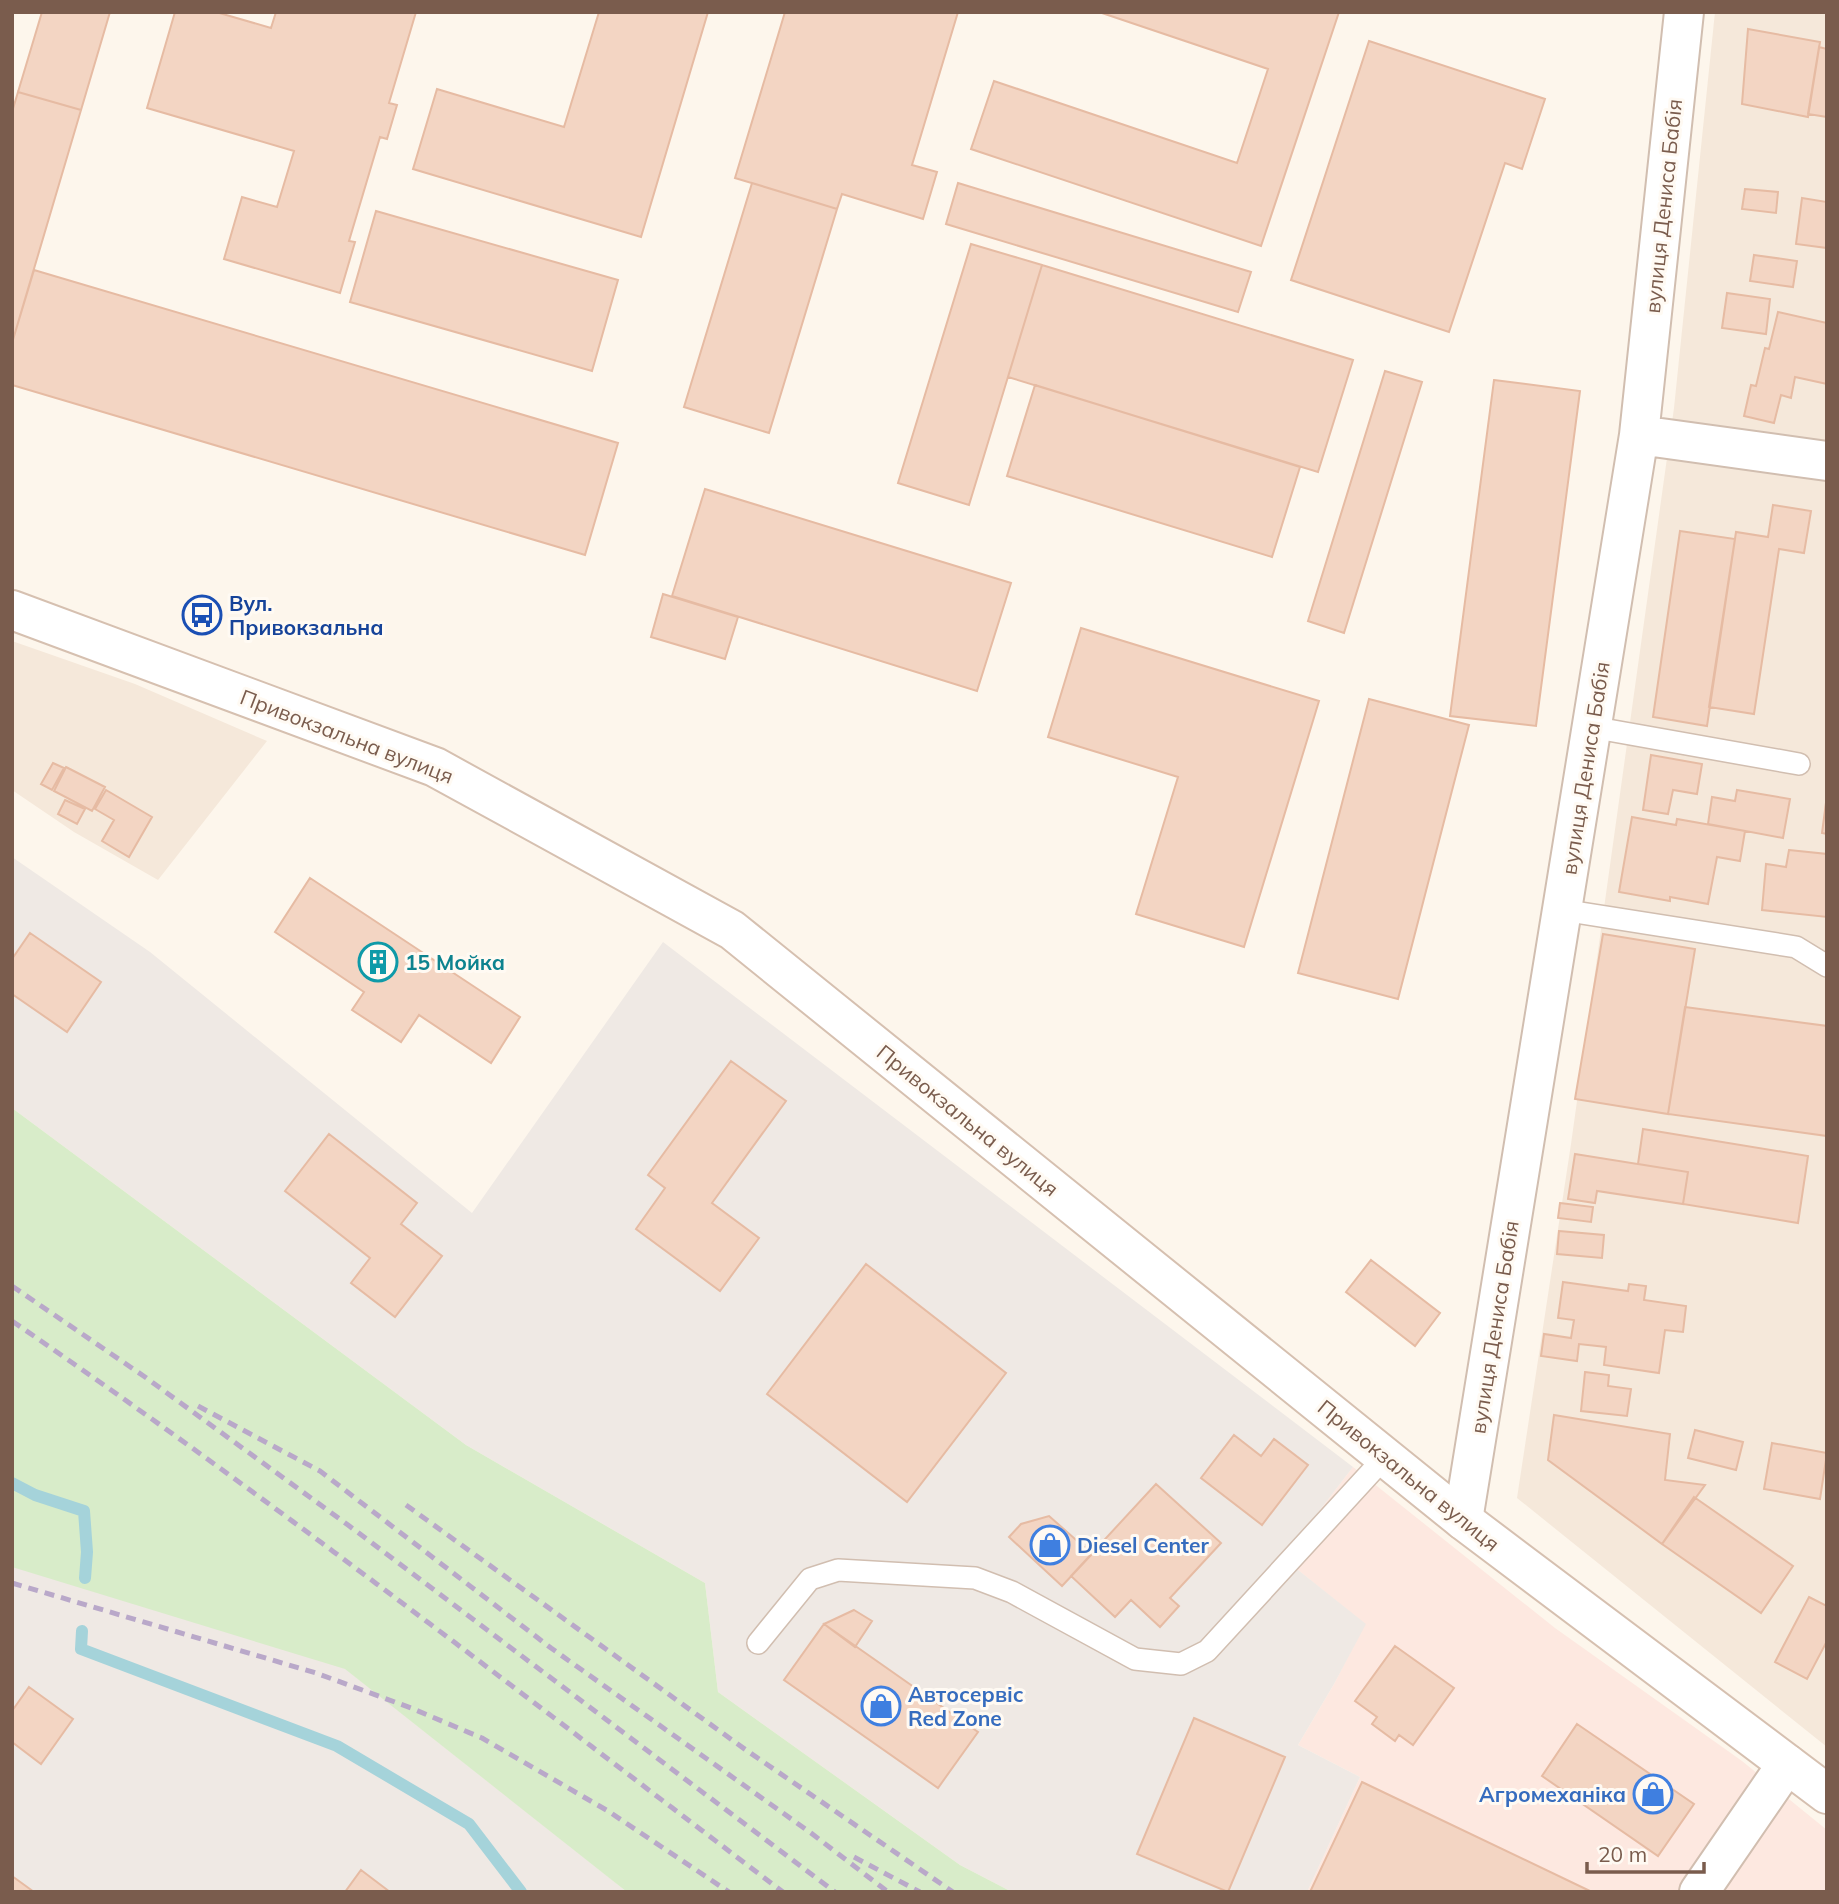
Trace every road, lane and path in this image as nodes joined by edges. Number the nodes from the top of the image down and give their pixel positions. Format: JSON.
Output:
{"nodes":[{"id":1,"x":1684,"y":12,"type":"edge"},
{"id":2,"x":1639,"y":435,"type":"junction"},
{"id":3,"x":1827,"y":461,"type":"edge"},
{"id":4,"x":12,"y":610,"type":"edge"},
{"id":5,"x":1591,"y":727,"type":"junction"},
{"id":6,"x":1799,"y":764,"type":"dead end"},
{"id":7,"x":1562,"y":910,"type":"junction"},
{"id":8,"x":1827,"y":966,"type":"edge"},
{"id":9,"x":1385,"y":1457,"type":"junction"},
{"id":10,"x":1464,"y":1520,"type":"junction"},
{"id":11,"x":758,"y":1643,"type":"dead end"},
{"id":12,"x":1787,"y":1764,"type":"junction"},
{"id":13,"x":1827,"y":1794,"type":"edge"},
{"id":14,"x":1699,"y":1892,"type":"edge"}],
"edges":[{"from":1,"to":2,"type":"main road","name":"вулиця Дениса Бабія"},
{"from":2,"to":3,"type":"main road"},
{"from":2,"to":5,"type":"main road","name":"вулиця Дениса Бабія"},
{"from":4,"to":9,"type":"main road","name":"Привокзальна вулиця"},
{"from":5,"to":6,"type":"lane"},
{"from":5,"to":7,"type":"main road","name":"вулиця Дениса Бабія"},
{"from":7,"to":8,"type":"lane"},
{"from":7,"to":10,"type":"main road","name":"вулиця Дениса Бабія"},
{"from":9,"to":10,"type":"main road","name":"Привокзальна вулиця"},
{"from":9,"to":11,"type":"lane"},
{"from":10,"to":12,"type":"main road","name":"Привокзальна вулиця"},
{"from":12,"to":13,"type":"main road","name":"Привокзальна вулиця"},
{"from":12,"to":14,"type":"main road"}]}
